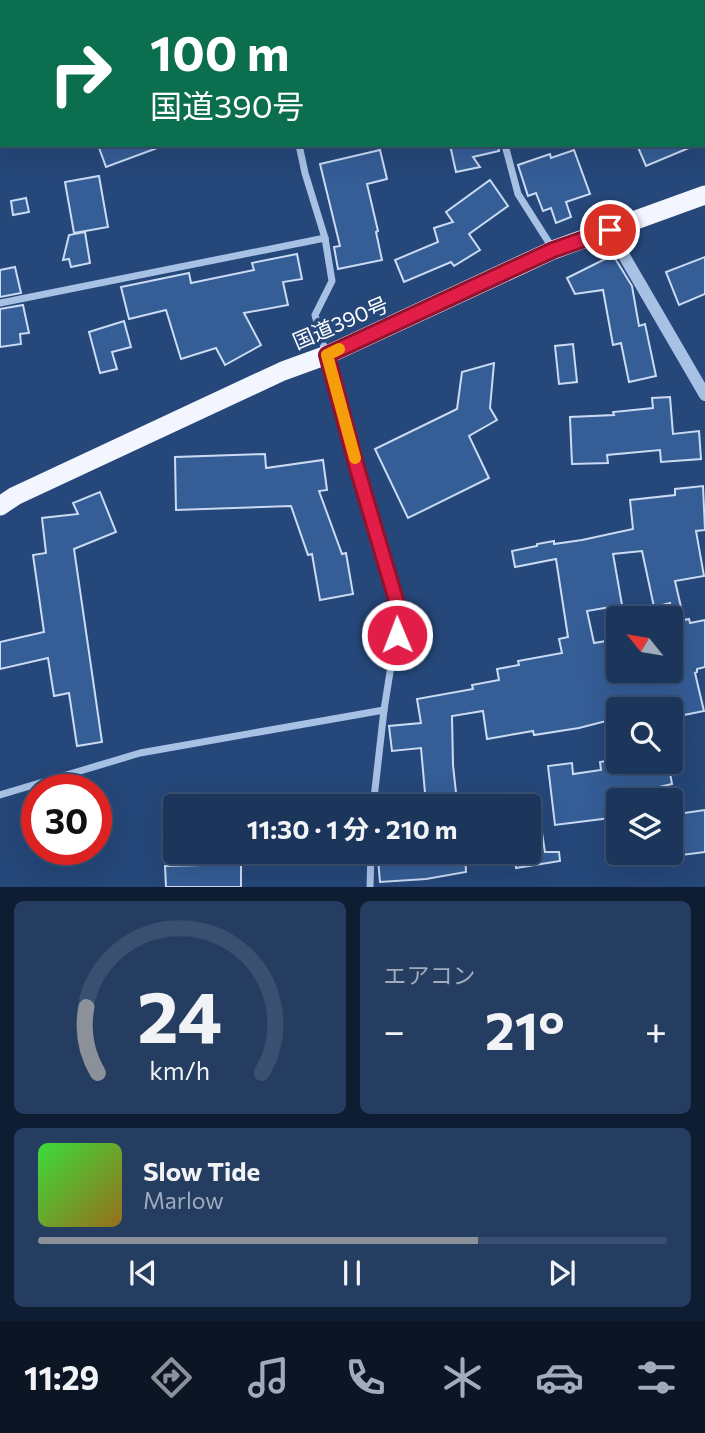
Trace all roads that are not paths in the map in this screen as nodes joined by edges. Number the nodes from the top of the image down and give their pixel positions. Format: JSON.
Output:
{"nodes":[{"id":1,"x":299,"y":147,"type":"edge"},
{"id":2,"x":506,"y":147,"type":"edge"},
{"id":3,"x":705,"y":195,"type":"edge"},
{"id":4,"x":610,"y":230,"type":"junction"},
{"id":5,"x":325,"y":238,"type":"junction"},
{"id":6,"x":553,"y":250,"type":"junction"},
{"id":7,"x":0,"y":303,"type":"edge"},
{"id":8,"x":327,"y":355,"type":"junction"},
{"id":9,"x":705,"y":395,"type":"edge"},
{"id":10,"x":0,"y":506,"type":"edge"},
{"id":11,"x":384,"y":710,"type":"junction"},
{"id":12,"x":374,"y":794,"type":"edge"},
{"id":13,"x":0,"y":795,"type":"edge"},
{"id":14,"x":370,"y":864,"type":"edge"},
{"id":15,"x":370,"y":887,"type":"edge"}],
"edges":[{"from":1,"to":5,"type":"street"},
{"from":2,"to":6,"type":"street"},
{"from":3,"to":4,"type":"highway","name":"国道390号"},
{"from":4,"to":6,"type":"highway","name":"国道390号"},
{"from":4,"to":9,"type":"street"},
{"from":5,"to":7,"type":"street"},
{"from":5,"to":8,"type":"street"},
{"from":6,"to":8,"type":"highway","name":"国道390号"},
{"from":8,"to":10,"type":"highway","name":"国道390号"},
{"from":8,"to":11,"type":"street"},
{"from":11,"to":12,"type":"street"},
{"from":11,"to":13,"type":"street"},
{"from":14,"to":15,"type":"street"}]}
